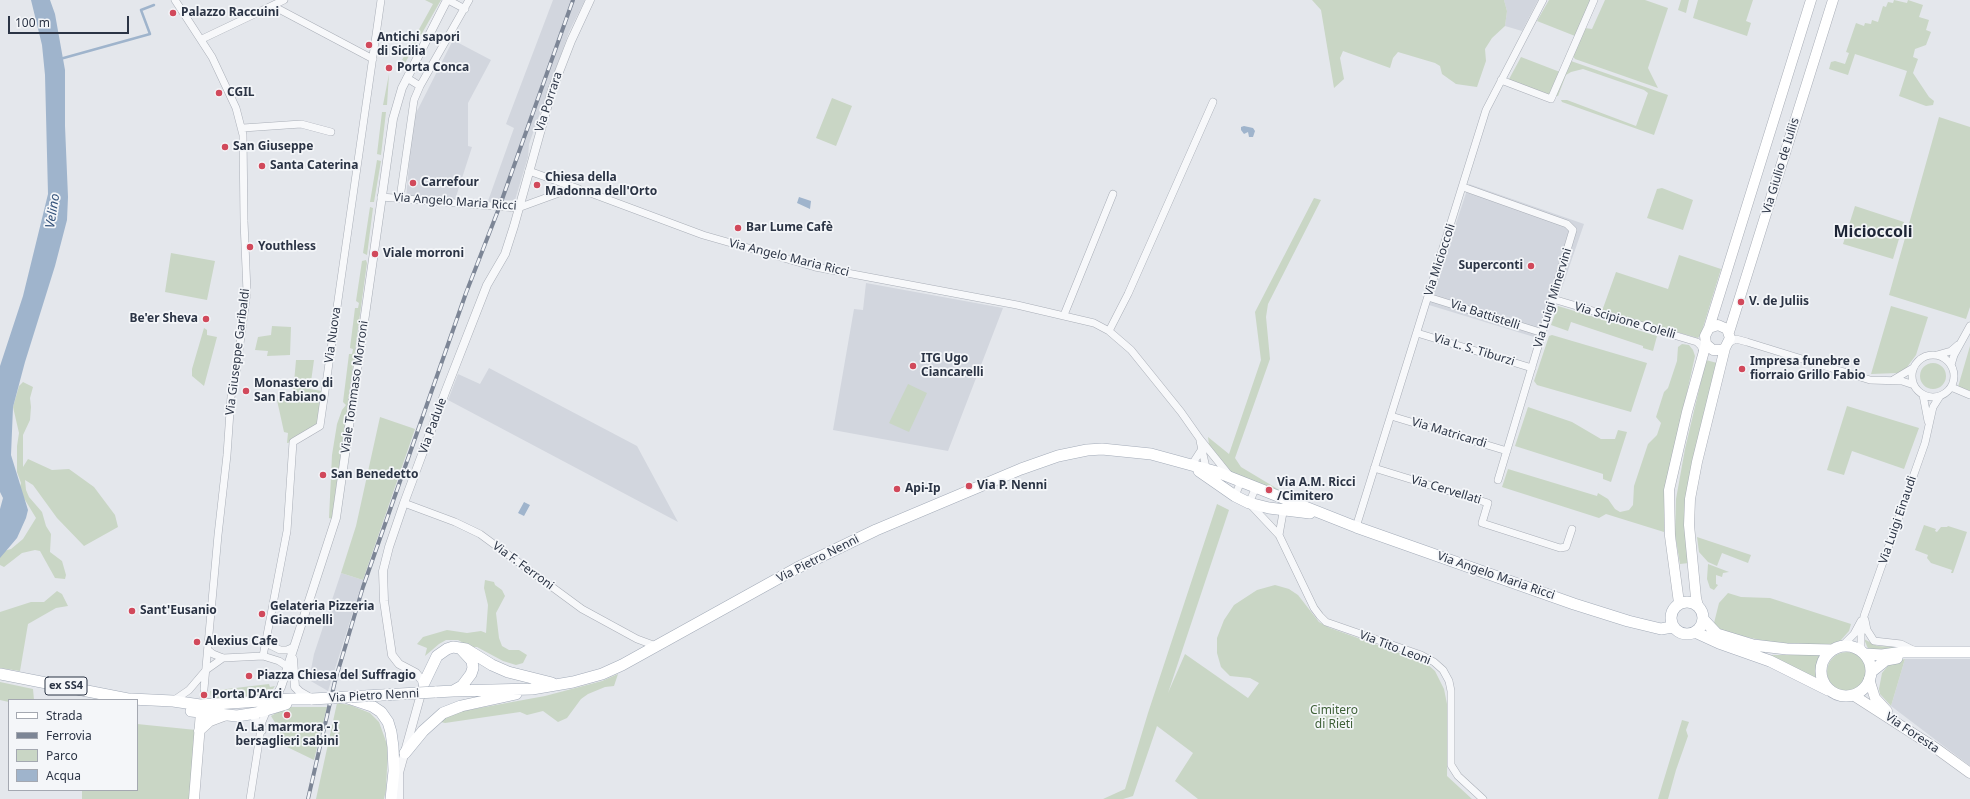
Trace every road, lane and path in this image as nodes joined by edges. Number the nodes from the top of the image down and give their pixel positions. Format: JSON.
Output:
{"nodes":[{"id":1,"x":175,"y":0,"type":"edge"},
{"id":2,"x":284,"y":0,"type":"edge"},
{"id":3,"x":381,"y":0,"type":"edge"},
{"id":4,"x":447,"y":0,"type":"edge"},
{"id":5,"x":469,"y":0,"type":"edge"},
{"id":6,"x":590,"y":0,"type":"edge"},
{"id":7,"x":1543,"y":0,"type":"edge"},
{"id":8,"x":1594,"y":0,"type":"edge"},
{"id":9,"x":1811,"y":0,"type":"edge"},
{"id":10,"x":1833,"y":0,"type":"edge"},
{"id":11,"x":273,"y":6,"type":"junction"},
{"id":12,"x":465,"y":9,"type":"junction"},
{"id":13,"x":202,"y":39,"type":"junction"},
{"id":14,"x":372,"y":59,"type":"junction"},
{"id":15,"x":407,"y":78,"type":"junction"},
{"id":16,"x":1501,"y":80,"type":"junction"},
{"id":17,"x":420,"y":86,"type":"junction"},
{"id":18,"x":1213,"y":102,"type":"dead end"},
{"id":19,"x":243,"y":128,"type":"junction"},
{"id":20,"x":331,"y":132,"type":"dead end"},
{"id":21,"x":529,"y":171,"type":"junction"},
{"id":22,"x":1463,"y":187,"type":"junction"},
{"id":23,"x":585,"y":191,"type":"junction"},
{"id":24,"x":1113,"y":194,"type":"dead end"},
{"id":25,"x":381,"y":197,"type":"junction"},
{"id":26,"x":400,"y":198,"type":"junction"},
{"id":27,"x":518,"y":208,"type":"junction"},
{"id":28,"x":1428,"y":297,"type":"junction"},
{"id":29,"x":1553,"y":300,"type":"junction"},
{"id":30,"x":1064,"y":315,"type":"junction"},
{"id":31,"x":1970,"y":326,"type":"edge"},
{"id":32,"x":1109,"y":331,"type":"junction"},
{"id":33,"x":1417,"y":333,"type":"junction"},
{"id":34,"x":1543,"y":333,"type":"junction"},
{"id":35,"x":1728,"y":340,"type":"junction"},
{"id":36,"x":1704,"y":341,"type":"junction"},
{"id":37,"x":1961,"y":343,"type":"junction"},
{"id":38,"x":1936,"y":355,"type":"junction"},
{"id":39,"x":1951,"y":365,"type":"junction"},
{"id":40,"x":1532,"y":368,"type":"junction"},
{"id":41,"x":1914,"y":368,"type":"junction"},
{"id":42,"x":1891,"y":381,"type":"junction"},
{"id":43,"x":1952,"y":384,"type":"junction"},
{"id":44,"x":1914,"y":385,"type":"junction"},
{"id":45,"x":1969,"y":394,"type":"edge"},
{"id":46,"x":1923,"y":395,"type":"junction"},
{"id":47,"x":1940,"y":396,"type":"junction"},
{"id":48,"x":1391,"y":416,"type":"junction"},
{"id":49,"x":1929,"y":423,"type":"junction"},
{"id":50,"x":1200,"y":439,"type":"junction"},
{"id":51,"x":1202,"y":449,"type":"junction"},
{"id":52,"x":1507,"y":451,"type":"junction"},
{"id":53,"x":1191,"y":466,"type":"junction"},
{"id":54,"x":1374,"y":468,"type":"junction"},
{"id":55,"x":1207,"y":472,"type":"junction"},
{"id":56,"x":1237,"y":480,"type":"junction"},
{"id":57,"x":1498,"y":480,"type":"dead end"},
{"id":58,"x":1256,"y":487,"type":"junction"},
{"id":59,"x":1235,"y":496,"type":"junction"},
{"id":60,"x":1284,"y":498,"type":"junction"},
{"id":61,"x":404,"y":503,"type":"junction"},
{"id":62,"x":1249,"y":503,"type":"junction"},
{"id":63,"x":1284,"y":510,"type":"junction"},
{"id":64,"x":1322,"y":515,"type":"junction"},
{"id":65,"x":1356,"y":527,"type":"junction"},
{"id":66,"x":1572,"y":529,"type":"dead end"},
{"id":67,"x":1279,"y":535,"type":"junction"},
{"id":68,"x":1679,"y":603,"type":"junction"},
{"id":69,"x":1698,"y":606,"type":"junction"},
{"id":70,"x":1864,"y":616,"type":"junction"},
{"id":71,"x":1703,"y":619,"type":"junction"},
{"id":72,"x":1672,"y":627,"type":"junction"},
{"id":73,"x":1695,"y":632,"type":"junction"},
{"id":74,"x":267,"y":638,"type":"junction"},
{"id":75,"x":637,"y":639,"type":"junction"},
{"id":76,"x":656,"y":646,"type":"junction"},
{"id":77,"x":1842,"y":646,"type":"junction"},
{"id":78,"x":458,"y":648,"type":"junction"},
{"id":79,"x":294,"y":649,"type":"junction"},
{"id":80,"x":208,"y":650,"type":"junction"},
{"id":81,"x":1832,"y":650,"type":"junction"},
{"id":82,"x":1917,"y":652,"type":"junction"},
{"id":83,"x":1970,"y":652,"type":"edge"},
{"id":84,"x":1863,"y":653,"type":"junction"},
{"id":85,"x":263,"y":656,"type":"junction"},
{"id":86,"x":223,"y":658,"type":"junction"},
{"id":87,"x":635,"y":658,"type":"junction"},
{"id":88,"x":288,"y":667,"type":"junction"},
{"id":89,"x":206,"y":670,"type":"junction"},
{"id":90,"x":0,"y":674,"type":"edge"},
{"id":91,"x":1870,"y":675,"type":"junction"},
{"id":92,"x":424,"y":684,"type":"junction"},
{"id":93,"x":559,"y":684,"type":"junction"},
{"id":94,"x":280,"y":688,"type":"junction"},
{"id":95,"x":532,"y":688,"type":"junction"},
{"id":96,"x":204,"y":689,"type":"tunnel mouth"},
{"id":97,"x":453,"y":691,"type":"junction"},
{"id":98,"x":1830,"y":691,"type":"junction"},
{"id":99,"x":1853,"y":695,"type":"junction"},
{"id":100,"x":348,"y":698,"type":"junction"},
{"id":101,"x":127,"y":699,"type":"edge"},
{"id":102,"x":291,"y":699,"type":"junction"},
{"id":103,"x":312,"y":699,"type":"junction"},
{"id":104,"x":138,"y":700,"type":"edge"},
{"id":105,"x":138,"y":701,"type":"edge"},
{"id":106,"x":173,"y":701,"type":"junction"},
{"id":107,"x":199,"y":705,"type":"junction"},
{"id":108,"x":269,"y":705,"type":"junction"},
{"id":109,"x":252,"y":714,"type":"junction"},
{"id":110,"x":226,"y":715,"type":"junction"},
{"id":111,"x":1903,"y":726,"type":"junction"},
{"id":112,"x":199,"y":731,"type":"junction"},
{"id":113,"x":262,"y":731,"type":"junction"},
{"id":114,"x":405,"y":753,"type":"junction"},
{"id":115,"x":399,"y":773,"type":"junction"},
{"id":116,"x":1970,"y":773,"type":"edge"},
{"id":117,"x":194,"y":799,"type":"edge"},
{"id":118,"x":250,"y":799,"type":"edge"},
{"id":119,"x":392,"y":799,"type":"edge"},
{"id":120,"x":399,"y":799,"type":"edge"},
{"id":121,"x":1483,"y":799,"type":"edge"}],
"edges":[{"from":1,"to":13,"type":"street","name":"Via Giuseppe Garibaldi"},
{"from":2,"to":11,"type":"street"},
{"from":3,"to":14,"type":"street","name":"Via Nuova"},
{"from":4,"to":12,"type":"street"},
{"from":4,"to":15,"type":"street","name":"Viale Tommaso Morroni"},
{"from":5,"to":12,"type":"street"},
{"from":6,"to":21,"type":"street","name":"Via Porrara"},
{"from":7,"to":16,"type":"street","name":"Via Micioccoli"},
{"from":8,"to":16,"type":"street"},
{"from":9,"to":36,"type":"main road","name":"Via Giulio de Iuliis"},
{"from":10,"to":35,"type":"main road","name":"Via Giulio de Iuliis"},
{"from":11,"to":13,"type":"street"},
{"from":11,"to":14,"type":"street"},
{"from":12,"to":17,"type":"street"},
{"from":13,"to":19,"type":"street","name":"Via Giuseppe Garibaldi"},
{"from":14,"to":74,"type":"street","name":"Via Nuova"},
{"from":15,"to":17,"type":"street"},
{"from":15,"to":25,"type":"street","name":"Viale Tommaso Morroni"},
{"from":16,"to":22,"type":"street","name":"Via Micioccoli"},
{"from":17,"to":26,"type":"street"},
{"from":18,"to":32,"type":"street"},
{"from":19,"to":20,"type":"street"},
{"from":19,"to":80,"type":"street","name":"Via Giuseppe Garibaldi"},
{"from":21,"to":23,"type":"street"},
{"from":21,"to":27,"type":"street","name":"Via Porrara"},
{"from":22,"to":28,"type":"street","name":"Via Micioccoli"},
{"from":22,"to":29,"type":"street","name":"Via Luigi Minervini"},
{"from":23,"to":27,"type":"street","name":"Via Angelo Maria Ricci"},
{"from":23,"to":30,"type":"street","name":"Via Angelo Maria Ricci"},
{"from":24,"to":30,"type":"street"},
{"from":25,"to":26,"type":"street","name":"Via Angelo Maria Ricci"},
{"from":25,"to":79,"type":"street","name":"Viale Tommaso Morroni"},
{"from":26,"to":27,"type":"street","name":"Via Angelo Maria Ricci"},
{"from":27,"to":61,"type":"street","name":"Via Padule"},
{"from":28,"to":33,"type":"street","name":"Via Micioccoli"},
{"from":28,"to":34,"type":"street","name":"Via Battistelli"},
{"from":29,"to":34,"type":"street","name":"Via Luigi Minervini"},
{"from":29,"to":36,"type":"street","name":"Via Scipione Colelli"},
{"from":30,"to":32,"type":"street","name":"Via Angelo Maria Ricci"},
{"from":31,"to":37,"type":"street"},
{"from":32,"to":50,"type":"street","name":"Via Angelo Maria Ricci"},
{"from":33,"to":40,"type":"street","name":"Via L. S. Tiburzi"},
{"from":33,"to":48,"type":"street","name":"Via Micioccoli"},
{"from":34,"to":40,"type":"street","name":"Via Luigi Minervini"},
{"from":35,"to":36,"type":"main road"},
{"from":35,"to":36,"type":"main road"},
{"from":35,"to":42,"type":"street"},
{"from":35,"to":69,"type":"main road","name":"Via Giulio de Iuliis"},
{"from":36,"to":68,"type":"main road","name":"Via Giulio de Iuliis"},
{"from":37,"to":38,"type":"street"},
{"from":37,"to":39,"type":"street"},
{"from":38,"to":39,"type":"street"},
{"from":38,"to":41,"type":"street"},
{"from":39,"to":43,"type":"street"},
{"from":40,"to":52,"type":"street","name":"Via Luigi Minervini"},
{"from":41,"to":42,"type":"street"},
{"from":41,"to":44,"type":"street"},
{"from":42,"to":44,"type":"street"},
{"from":43,"to":45,"type":"street"},
{"from":43,"to":47,"type":"street"},
{"from":44,"to":46,"type":"street"},
{"from":46,"to":47,"type":"street"},
{"from":46,"to":49,"type":"street","name":"Via Luigi Einaudi"},
{"from":47,"to":49,"type":"street","name":"Via Luigi Einaudi"},
{"from":48,"to":52,"type":"street","name":"Via Matricardi"},
{"from":48,"to":54,"type":"street","name":"Via Micioccoli"},
{"from":49,"to":70,"type":"street","name":"Via Luigi Einaudi"},
{"from":50,"to":51,"type":"street","name":"Via Angelo Maria Ricci"},
{"from":50,"to":56,"type":"street","name":"Via Angelo Maria Ricci"},
{"from":51,"to":53,"type":"street"},
{"from":51,"to":55,"type":"street","name":"Via Angelo Maria Ricci"},
{"from":52,"to":57,"type":"street","name":"Via Luigi Minervini"},
{"from":53,"to":55,"type":"main road","name":"Via Angelo Maria Ricci"},
{"from":53,"to":76,"type":"main road","name":"Via Pietro Nenni"},
{"from":54,"to":65,"type":"street","name":"Via Micioccoli"},
{"from":54,"to":66,"type":"street","name":"Via Cervellati"},
{"from":55,"to":56,"type":"main road","name":"Via Angelo Maria Ricci"},
{"from":55,"to":59,"type":"main road","name":"Via Angelo Maria Ricci"},
{"from":56,"to":58,"type":"main road","name":"Via Angelo Maria Ricci"},
{"from":56,"to":59,"type":"street"},
{"from":58,"to":60,"type":"main road","name":"Via Angelo Maria Ricci"},
{"from":58,"to":62,"type":"street"},
{"from":59,"to":62,"type":"main road","name":"Via Angelo Maria Ricci"},
{"from":60,"to":63,"type":"street"},
{"from":60,"to":64,"type":"main road","name":"Via Angelo Maria Ricci"},
{"from":61,"to":75,"type":"street","name":"Via F. Ferroni"},
{"from":61,"to":92,"type":"street","name":"Via Padule"},
{"from":62,"to":63,"type":"main road","name":"Via Angelo Maria Ricci"},
{"from":62,"to":67,"type":"street","name":"Via Tito Leoni"},
{"from":63,"to":64,"type":"main road","name":"Via Angelo Maria Ricci"},
{"from":63,"to":67,"type":"street"},
{"from":64,"to":65,"type":"main road","name":"Via Angelo Maria Ricci"},
{"from":65,"to":72,"type":"main road","name":"Via Angelo Maria Ricci"},
{"from":67,"to":121,"type":"street","name":"Via Tito Leoni"},
{"from":68,"to":69,"type":"main road"},
{"from":68,"to":72,"type":"main road"},
{"from":69,"to":71,"type":"main road"},
{"from":70,"to":77,"type":"street","name":"Via Luigi Einaudi"},
{"from":70,"to":82,"type":"street"},
{"from":70,"to":84,"type":"street","name":"Via Luigi Einaudi"},
{"from":71,"to":73,"type":"main road"},
{"from":71,"to":81,"type":"main road"},
{"from":72,"to":73,"type":"main road"},
{"from":73,"to":98,"type":"main road"},
{"from":74,"to":79,"type":"street"},
{"from":74,"to":85,"type":"street","name":"Via Nuova"},
{"from":75,"to":76,"type":"street","name":"Via F. Ferroni"},
{"from":75,"to":87,"type":"street"},
{"from":76,"to":87,"type":"main road","name":"Via Pietro Nenni"},
{"from":77,"to":81,"type":"main road"},
{"from":77,"to":84,"type":"main road"},
{"from":78,"to":92,"type":"main road"},
{"from":78,"to":93,"type":"main road"},
{"from":78,"to":97,"type":"main road"},
{"from":79,"to":88,"type":"street","name":"Viale Tommaso Morroni"},
{"from":79,"to":103,"type":"street"},
{"from":80,"to":86,"type":"street"},
{"from":80,"to":89,"type":"street","name":"Via Giuseppe Garibaldi"},
{"from":81,"to":98,"type":"main road"},
{"from":82,"to":83,"type":"main road"},
{"from":82,"to":84,"type":"main road"},
{"from":82,"to":91,"type":"main road"},
{"from":84,"to":91,"type":"main road"},
{"from":85,"to":86,"type":"street"},
{"from":85,"to":88,"type":"street"},
{"from":86,"to":89,"type":"street"},
{"from":87,"to":93,"type":"main road","name":"Via Pietro Nenni"},
{"from":88,"to":94,"type":"street","name":"Viale Tommaso Morroni"},
{"from":89,"to":96,"type":"street","name":"Via Giuseppe Garibaldi"},
{"from":89,"to":106,"type":"street"},
{"from":90,"to":101,"type":"main road","number":"ex SS4"},
{"from":91,"to":99,"type":"main road"},
{"from":91,"to":111,"type":"main road"},
{"from":92,"to":114,"type":"street"},
{"from":93,"to":95,"type":"main road","name":"Via Pietro Nenni"},
{"from":94,"to":102,"type":"street"},
{"from":94,"to":108,"type":"street","name":"Viale Tommaso Morroni"},
{"from":95,"to":97,"type":"main road","name":"Via Pietro Nenni"},
{"from":95,"to":114,"type":"main road"},
{"from":97,"to":100,"type":"main road","name":"Via Pietro Nenni","bridge":true},
{"from":98,"to":99,"type":"main road"},
{"from":99,"to":111,"type":"main road","name":"Via Foresta"},
{"from":100,"to":103,"type":"main road","name":"Via Pietro Nenni","bridge":true},
{"from":100,"to":119,"type":"main road"},
{"from":102,"to":103,"type":"main road"},
{"from":102,"to":108,"type":"main road"},
{"from":103,"to":108,"type":"main road"},
{"from":104,"to":106,"type":"main road","number":"ex SS4"},
{"from":105,"to":107,"type":"main road"},
{"from":106,"to":107,"type":"main road","number":"ex SS4"},
{"from":107,"to":108,"type":"main road"},
{"from":107,"to":110,"type":"main road"},
{"from":107,"to":112,"type":"main road"},
{"from":108,"to":109,"type":"main road"},
{"from":108,"to":113,"type":"street"},
{"from":109,"to":110,"type":"main road"},
{"from":109,"to":113,"type":"street"},
{"from":110,"to":112,"type":"main road"},
{"from":111,"to":116,"type":"main road","name":"Via Foresta"},
{"from":112,"to":117,"type":"main road"},
{"from":113,"to":118,"type":"street"},
{"from":114,"to":115,"type":"street"},
{"from":115,"to":119,"type":"street"},
{"from":115,"to":120,"type":"street"}]}
